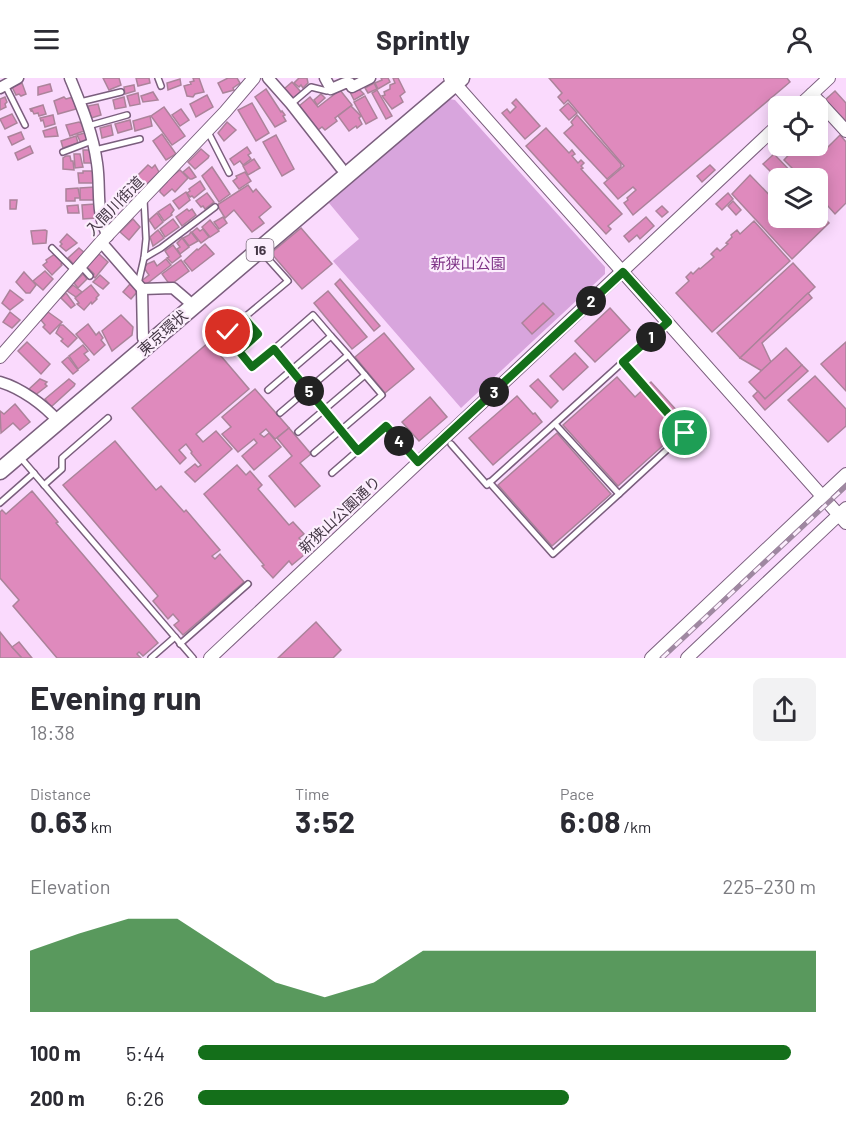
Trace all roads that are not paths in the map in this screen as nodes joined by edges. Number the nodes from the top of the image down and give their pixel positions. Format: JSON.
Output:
{"nodes":[{"id":1,"x":18,"y":78,"type":"edge"},
{"id":2,"x":70,"y":78,"type":"edge"},
{"id":3,"x":159,"y":78,"type":"edge"},
{"id":4,"x":254,"y":78,"type":"edge"},
{"id":5,"x":268,"y":78,"type":"edge"},
{"id":6,"x":326,"y":78,"type":"edge"},
{"id":7,"x":370,"y":78,"type":"edge"},
{"id":8,"x":829,"y":78,"type":"edge"},
{"id":9,"x":454,"y":79,"type":"edge"},
{"id":10,"x":243,"y":83,"type":"edge"},
{"id":11,"x":2,"y":86,"type":"edge"},
{"id":12,"x":161,"y":86,"type":"dead end"},
{"id":13,"x":331,"y":89,"type":"junction"},
{"id":14,"x":121,"y":93,"type":"dead end"},
{"id":15,"x":812,"y":94,"type":"joint"},
{"id":16,"x":80,"y":102,"type":"junction"},
{"id":17,"x":291,"y":104,"type":"junction"},
{"id":18,"x":127,"y":115,"type":"dead end"},
{"id":19,"x":25,"y":125,"type":"dead end"},
{"id":20,"x":88,"y":126,"type":"junction"},
{"id":21,"x":207,"y":131,"type":"junction"},
{"id":22,"x":846,"y":131,"type":"edge"},
{"id":23,"x":768,"y":134,"type":"edge"},
{"id":24,"x":140,"y":139,"type":"dead end"},
{"id":25,"x":94,"y":146,"type":"junction"},
{"id":26,"x":63,"y":152,"type":"dead end"},
{"id":27,"x":341,"y":168,"type":"junction"},
{"id":28,"x":229,"y":173,"type":"dead end"},
{"id":29,"x":144,"y":197,"type":"junction"},
{"id":30,"x":215,"y":207,"type":"dead end"},
{"id":31,"x":104,"y":239,"type":"junction"},
{"id":32,"x":52,"y":248,"type":"dead end"},
{"id":33,"x":260,"y":250,"type":"junction"},
{"id":34,"x":144,"y":258,"type":"junction"},
{"id":35,"x":78,"y":268,"type":"junction"},
{"id":36,"x":623,"y":272,"type":"junction"},
{"id":37,"x":90,"y":276,"type":"dead end"},
{"id":38,"x":140,"y":287,"type":"junction"},
{"id":39,"x":187,"y":300,"type":"junction"},
{"id":40,"x":244,"y":318,"type":"junction"},
{"id":41,"x":668,"y":322,"type":"junction"},
{"id":42,"x":228,"y":332,"type":"dead end"},
{"id":43,"x":331,"y":336,"type":"junction"},
{"id":44,"x":143,"y":338,"type":"junction"},
{"id":45,"x":274,"y":349,"type":"junction"},
{"id":46,"x":348,"y":355,"type":"junction"},
{"id":47,"x":0,"y":357,"type":"edge"},
{"id":48,"x":623,"y":362,"type":"junction"},
{"id":49,"x":291,"y":370,"type":"junction"},
{"id":50,"x":365,"y":375,"type":"junction"},
{"id":51,"x":0,"y":382,"type":"edge"},
{"id":52,"x":268,"y":390,"type":"dead end"},
{"id":53,"x":308,"y":390,"type":"junction"},
{"id":54,"x":324,"y":410,"type":"junction"},
{"id":55,"x":280,"y":413,"type":"dead end"},
{"id":56,"x":55,"y":418,"type":"junction"},
{"id":57,"x":108,"y":418,"type":"dead end"},
{"id":58,"x":555,"y":424,"type":"junction"},
{"id":59,"x":341,"y":430,"type":"junction"},
{"id":60,"x":298,"y":432,"type":"dead end"},
{"id":61,"x":451,"y":444,"type":"dead end"},
{"id":62,"x":358,"y":451,"type":"junction"},
{"id":63,"x":314,"y":453,"type":"dead end"},
{"id":64,"x":18,"y":455,"type":"junction"},
{"id":65,"x":0,"y":459,"type":"edge"},
{"id":66,"x":418,"y":462,"type":"junction"},
{"id":67,"x":0,"y":471,"type":"edge"},
{"id":68,"x":34,"y":473,"type":"junction"},
{"id":69,"x":332,"y":473,"type":"dead end"},
{"id":70,"x":846,"y":474,"type":"edge"},
{"id":71,"x":489,"y":482,"type":"junction"},
{"id":72,"x":44,"y":485,"type":"junction"},
{"id":73,"x":619,"y":494,"type":"junction"},
{"id":74,"x":822,"y":497,"type":"junction"},
{"id":75,"x":0,"y":503,"type":"edge"},
{"id":76,"x":844,"y":515,"type":"edge"},
{"id":77,"x":248,"y":584,"type":"dead end"},
{"id":78,"x":175,"y":637,"type":"junction"},
{"id":79,"x":180,"y":644,"type":"junction"},
{"id":80,"x":151,"y":658,"type":"edge"},
{"id":81,"x":193,"y":658,"type":"edge"},
{"id":82,"x":210,"y":658,"type":"edge"},
{"id":83,"x":651,"y":658,"type":"edge"},
{"id":84,"x":687,"y":658,"type":"edge"}],
"edges":[{"from":1,"to":11,"type":"street"},
{"from":2,"to":16,"type":"street"},
{"from":3,"to":12,"type":"lane"},
{"from":4,"to":10,"type":"street","name":"入間川街道"},
{"from":5,"to":17,"type":"street"},
{"from":6,"to":13,"type":"street"},
{"from":7,"to":13,"type":"street"},
{"from":8,"to":15,"type":"street"},
{"from":9,"to":27,"type":"highway","name":"東京環状","number":"16"},
{"from":9,"to":33,"type":"highway","name":"東京環状","number":"16"},
{"from":9,"to":36,"type":"street"},
{"from":10,"to":21,"type":"street","name":"入間川街道"},
{"from":11,"to":19,"type":"lane"},
{"from":13,"to":17,"type":"lane"},
{"from":14,"to":16,"type":"lane"},
{"from":15,"to":22,"type":"street"},
{"from":16,"to":20,"type":"street"},
{"from":17,"to":27,"type":"street"},
{"from":18,"to":20,"type":"lane"},
{"from":20,"to":25,"type":"street"},
{"from":21,"to":28,"type":"lane"},
{"from":21,"to":29,"type":"street","name":"入間川街道"},
{"from":23,"to":36,"type":"street","name":"新狭山公園通り"},
{"from":24,"to":25,"type":"lane"},
{"from":25,"to":26,"type":"lane"},
{"from":25,"to":31,"type":"street"},
{"from":27,"to":39,"type":"highway","name":"東京環状","number":"16"},
{"from":29,"to":31,"type":"street","name":"入間川街道"},
{"from":29,"to":34,"type":"lane"},
{"from":30,"to":34,"type":"lane"},
{"from":31,"to":35,"type":"street","name":"入間川街道"},
{"from":31,"to":38,"type":"street"},
{"from":32,"to":35,"type":"lane"},
{"from":33,"to":40,"type":"lane"},
{"from":33,"to":56,"type":"highway","name":"東京環状","number":"16"},
{"from":34,"to":38,"type":"lane"},
{"from":35,"to":37,"type":"lane"},
{"from":35,"to":47,"type":"street","name":"入間川街道"},
{"from":36,"to":41,"type":"street"},
{"from":36,"to":66,"type":"street","name":"新狭山公園通り"},
{"from":38,"to":39,"type":"street"},
{"from":38,"to":44,"type":"street"},
{"from":39,"to":44,"type":"highway","name":"東京環状","number":"16"},
{"from":40,"to":42,"type":"lane"},
{"from":40,"to":45,"type":"lane"},
{"from":41,"to":48,"type":"lane"},
{"from":41,"to":74,"type":"street"},
{"from":43,"to":45,"type":"lane"},
{"from":43,"to":46,"type":"lane"},
{"from":43,"to":49,"type":"lane"},
{"from":44,"to":56,"type":"highway","name":"東京環状","number":"16"},
{"from":45,"to":49,"type":"lane"},
{"from":46,"to":50,"type":"lane"},
{"from":46,"to":53,"type":"lane"},
{"from":48,"to":58,"type":"lane"},
{"from":48,"to":73,"type":"lane"},
{"from":49,"to":52,"type":"lane"},
{"from":49,"to":53,"type":"lane"},
{"from":50,"to":54,"type":"lane"},
{"from":50,"to":59,"type":"lane"},
{"from":51,"to":56,"type":"street"},
{"from":53,"to":54,"type":"lane"},
{"from":53,"to":55,"type":"lane"},
{"from":54,"to":59,"type":"lane"},
{"from":54,"to":60,"type":"lane"},
{"from":56,"to":64,"type":"highway","name":"東京環状","number":"16"},
{"from":56,"to":65,"type":"highway","name":"東京環状","number":"16"},
{"from":57,"to":72,"type":"lane"},
{"from":58,"to":71,"type":"lane"},
{"from":58,"to":73,"type":"lane"},
{"from":59,"to":62,"type":"lane"},
{"from":59,"to":63,"type":"lane"},
{"from":61,"to":71,"type":"lane"},
{"from":62,"to":66,"type":"lane"},
{"from":62,"to":69,"type":"lane"},
{"from":64,"to":67,"type":"highway","name":"東京環状","number":"16"},
{"from":64,"to":68,"type":"lane"},
{"from":66,"to":82,"type":"street","name":"新狭山公園通り"},
{"from":68,"to":72,"type":"lane"},
{"from":68,"to":75,"type":"lane"},
{"from":70,"to":74,"type":"street"},
{"from":71,"to":73,"type":"lane"},
{"from":72,"to":78,"type":"lane"},
{"from":74,"to":76,"type":"street"},
{"from":74,"to":83,"type":"street"},
{"from":76,"to":84,"type":"street"},
{"from":77,"to":79,"type":"lane"},
{"from":78,"to":79,"type":"lane"},
{"from":78,"to":80,"type":"lane"},
{"from":79,"to":81,"type":"lane"}]}
